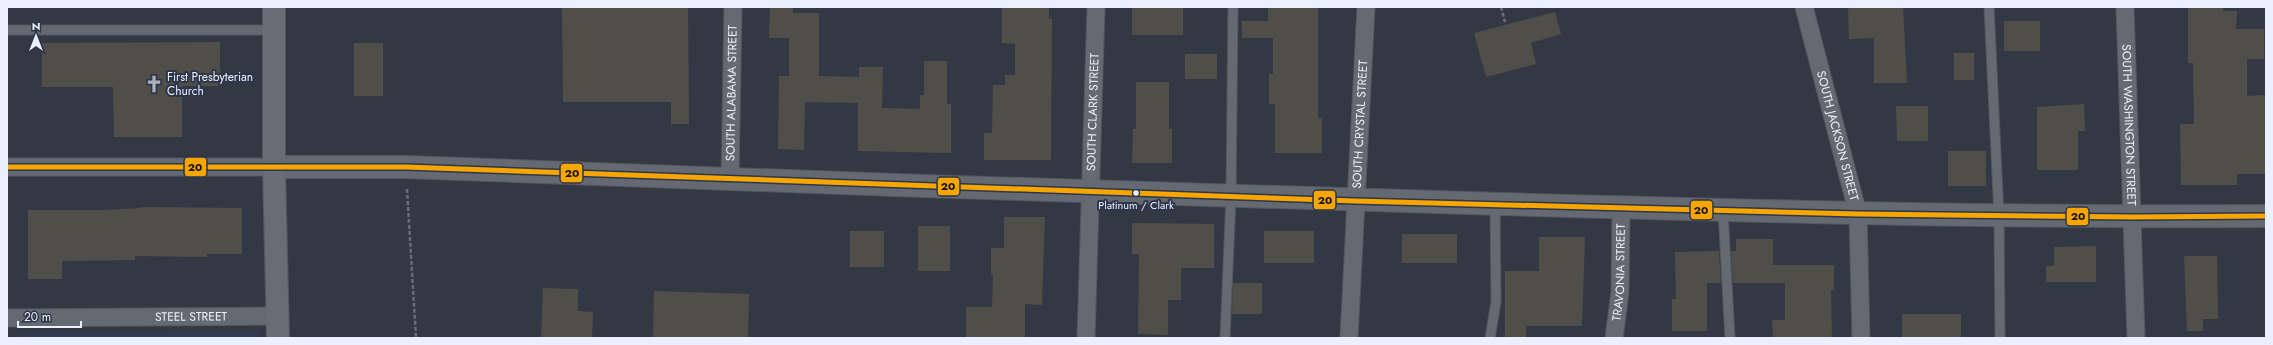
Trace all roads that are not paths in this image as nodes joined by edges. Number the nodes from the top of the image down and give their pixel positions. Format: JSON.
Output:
{"nodes":[{"id":1,"x":274,"y":7,"type":"edge"},
{"id":2,"x":733,"y":7,"type":"edge"},
{"id":3,"x":1096,"y":7,"type":"edge"},
{"id":4,"x":1233,"y":7,"type":"edge"},
{"id":5,"x":1366,"y":7,"type":"edge"},
{"id":6,"x":1804,"y":7,"type":"edge"},
{"id":7,"x":1989,"y":7,"type":"edge"},
{"id":8,"x":2125,"y":7,"type":"edge"},
{"id":9,"x":7,"y":30,"type":"edge"},
{"id":10,"x":274,"y":30,"type":"junction"},
{"id":11,"x":7,"y":167,"type":"edge"},
{"id":12,"x":274,"y":167,"type":"junction"},
{"id":13,"x":730,"y":179,"type":"junction"},
{"id":14,"x":1090,"y":191,"type":"junction"},
{"id":15,"x":1230,"y":196,"type":"junction"},
{"id":16,"x":1355,"y":201,"type":"junction"},
{"id":17,"x":1495,"y":204,"type":"junction"},
{"id":18,"x":1621,"y":207,"type":"junction"},
{"id":19,"x":1723,"y":210,"type":"junction"},
{"id":20,"x":1858,"y":214,"type":"junction"},
{"id":21,"x":1999,"y":216,"type":"junction"},
{"id":22,"x":2266,"y":216,"type":"edge"},
{"id":23,"x":2132,"y":218,"type":"junction"},
{"id":24,"x":278,"y":316,"type":"junction"},
{"id":25,"x":7,"y":318,"type":"edge"},
{"id":26,"x":278,"y":338,"type":"edge"},
{"id":27,"x":1086,"y":338,"type":"edge"},
{"id":28,"x":1225,"y":338,"type":"edge"},
{"id":29,"x":1348,"y":338,"type":"edge"},
{"id":30,"x":1490,"y":338,"type":"edge"},
{"id":31,"x":1614,"y":338,"type":"edge"},
{"id":32,"x":1730,"y":338,"type":"edge"},
{"id":33,"x":1860,"y":338,"type":"edge"},
{"id":34,"x":2000,"y":338,"type":"edge"},
{"id":35,"x":2136,"y":338,"type":"edge"}],
"edges":[{"from":1,"to":10,"type":"main road"},
{"from":2,"to":13,"type":"street","name":"SOUTH ALABAMA STREET"},
{"from":3,"to":14,"type":"street","name":"SOUTH CLARK STREET"},
{"from":4,"to":15,"type":"lane"},
{"from":5,"to":16,"type":"street","name":"SOUTH CRYSTAL STREET"},
{"from":6,"to":20,"type":"street","name":"SOUTH JACKSON STREET"},
{"from":7,"to":21,"type":"lane"},
{"from":8,"to":23,"type":"street","name":"SOUTH WASHINGTON STREET"},
{"from":9,"to":10,"type":"lane"},
{"from":10,"to":12,"type":"main road"},
{"from":11,"to":12,"type":"street"},
{"from":12,"to":13,"type":"street"},
{"from":12,"to":24,"type":"main road"},
{"from":13,"to":14,"type":"street"},
{"from":14,"to":15,"type":"street"},
{"from":14,"to":27,"type":"street","name":"SOUTH CLARK STREET"},
{"from":15,"to":16,"type":"street"},
{"from":15,"to":28,"type":"lane"},
{"from":16,"to":17,"type":"street"},
{"from":16,"to":29,"type":"street","name":"SOUTH CRYSTAL STREET"},
{"from":17,"to":18,"type":"street"},
{"from":17,"to":30,"type":"lane"},
{"from":18,"to":19,"type":"street"},
{"from":18,"to":31,"type":"street","name":"TRAVONIA STREET"},
{"from":19,"to":20,"type":"street"},
{"from":19,"to":32,"type":"lane"},
{"from":20,"to":21,"type":"street"},
{"from":20,"to":33,"type":"street","name":"SOUTH JACKSON STREET"},
{"from":21,"to":23,"type":"street"},
{"from":21,"to":34,"type":"lane"},
{"from":22,"to":23,"type":"street"},
{"from":23,"to":35,"type":"street","name":"SOUTH WASHINGTON STREET"},
{"from":24,"to":25,"type":"street","name":"STEEL STREET"},
{"from":24,"to":26,"type":"main road"}]}
